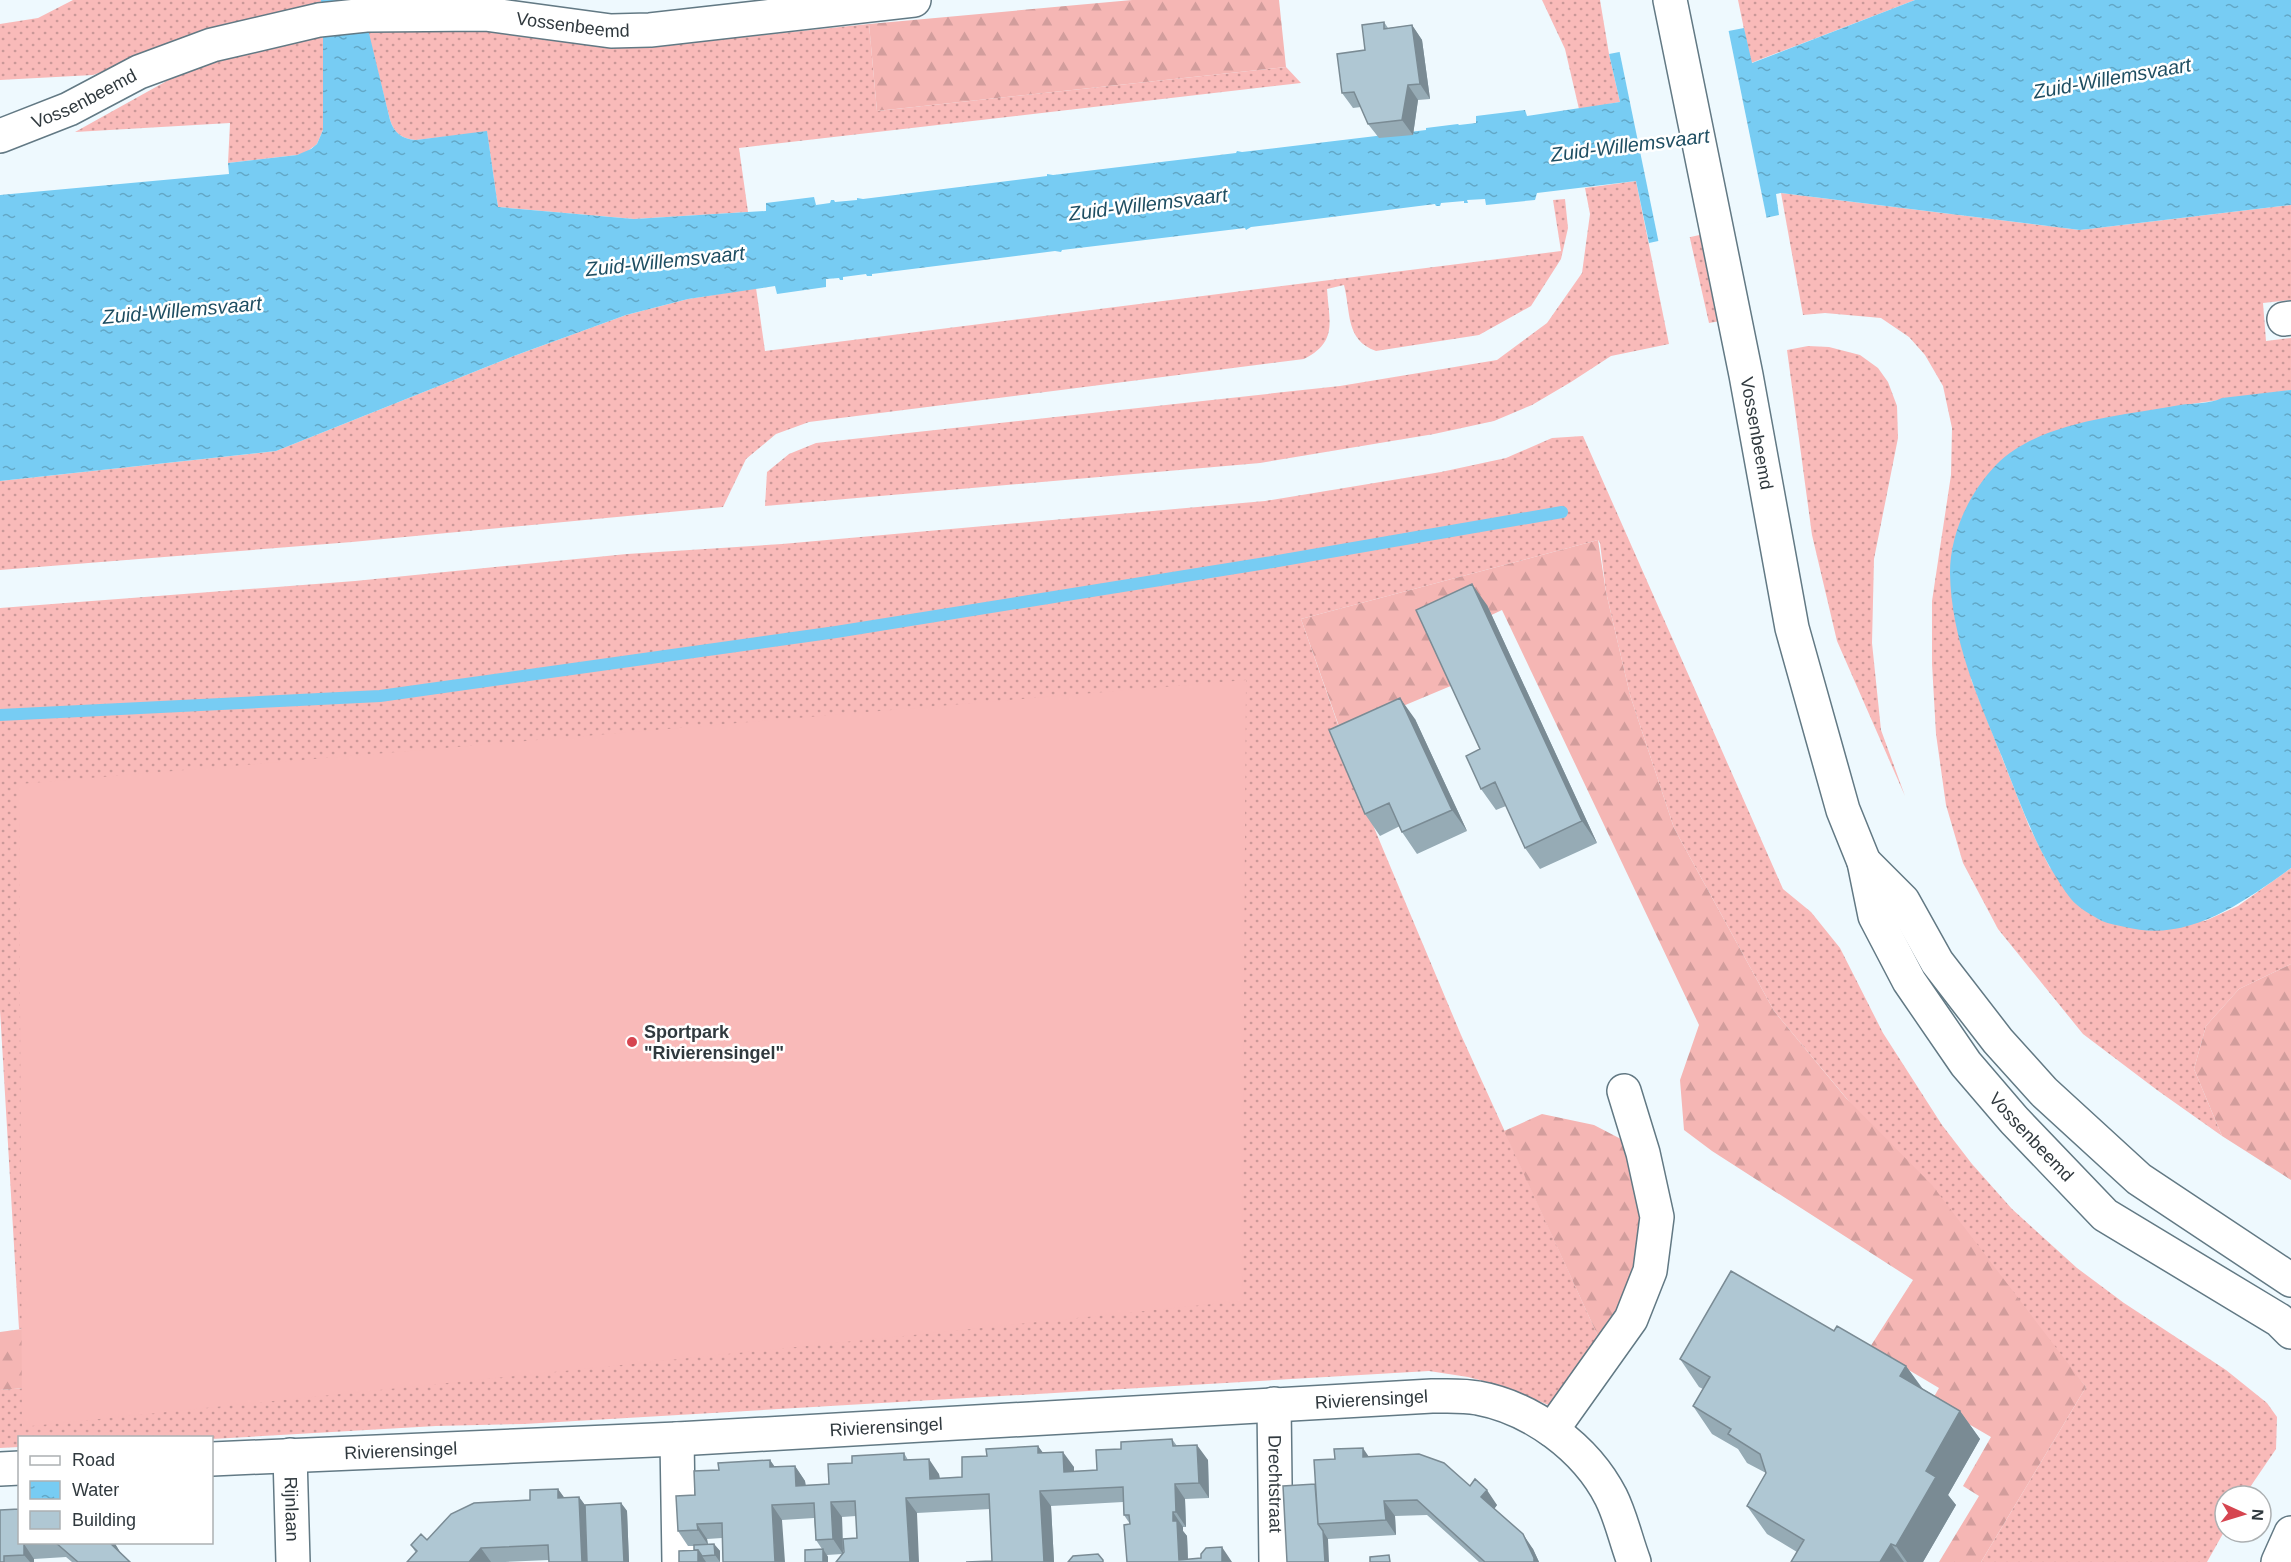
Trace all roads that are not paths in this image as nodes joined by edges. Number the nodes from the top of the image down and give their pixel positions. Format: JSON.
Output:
{"nodes":[{"id":1,"x":914,"y":0,"type":"edge"},
{"id":2,"x":1670,"y":0,"type":"edge"},
{"id":3,"x":0,"y":136,"type":"edge"},
{"id":4,"x":1864,"y":862,"type":"junction"},
{"id":5,"x":1624,"y":1091,"type":"dead end"},
{"id":6,"x":2291,"y":1280,"type":"edge"},
{"id":7,"x":2291,"y":1332,"type":"edge"},
{"id":8,"x":1274,"y":1404,"type":"junction"},
{"id":9,"x":1552,"y":1430,"type":"junction"},
{"id":10,"x":677,"y":1438,"type":"junction"},
{"id":11,"x":290,"y":1455,"type":"junction"},
{"id":12,"x":213,"y":1459,"type":"edge"},
{"id":13,"x":18,"y":1468,"type":"edge"},
{"id":14,"x":0,"y":1469,"type":"edge"},
{"id":15,"x":2291,"y":1533,"type":"edge"},
{"id":16,"x":293,"y":1562,"type":"edge"},
{"id":17,"x":679,"y":1562,"type":"edge"},
{"id":18,"x":1276,"y":1562,"type":"edge"},
{"id":19,"x":1634,"y":1562,"type":"edge"},
{"id":20,"x":2278,"y":1562,"type":"edge"}],
"edges":[{"from":1,"to":3,"type":"street","name":"Vossenbeemd"},
{"from":2,"to":4,"type":"street","name":"Vossenbeemd"},
{"from":4,"to":6,"type":"street","name":"Vossenbeemd"},
{"from":4,"to":7,"type":"street","name":"Vossenbeemd"},
{"from":5,"to":9,"type":"street"},
{"from":8,"to":9,"type":"street","name":"Rivierensingel"},
{"from":8,"to":10,"type":"street","name":"Rivierensingel"},
{"from":8,"to":18,"type":"street","name":"Drechtstraat"},
{"from":9,"to":19,"type":"street","name":"Rivierensingel"},
{"from":10,"to":11,"type":"street","name":"Rivierensingel"},
{"from":10,"to":17,"type":"street"},
{"from":11,"to":12,"type":"street","name":"Rivierensingel"},
{"from":11,"to":16,"type":"street","name":"Rijnlaan"},
{"from":13,"to":14,"type":"street"},
{"from":15,"to":20,"type":"street"}]}
